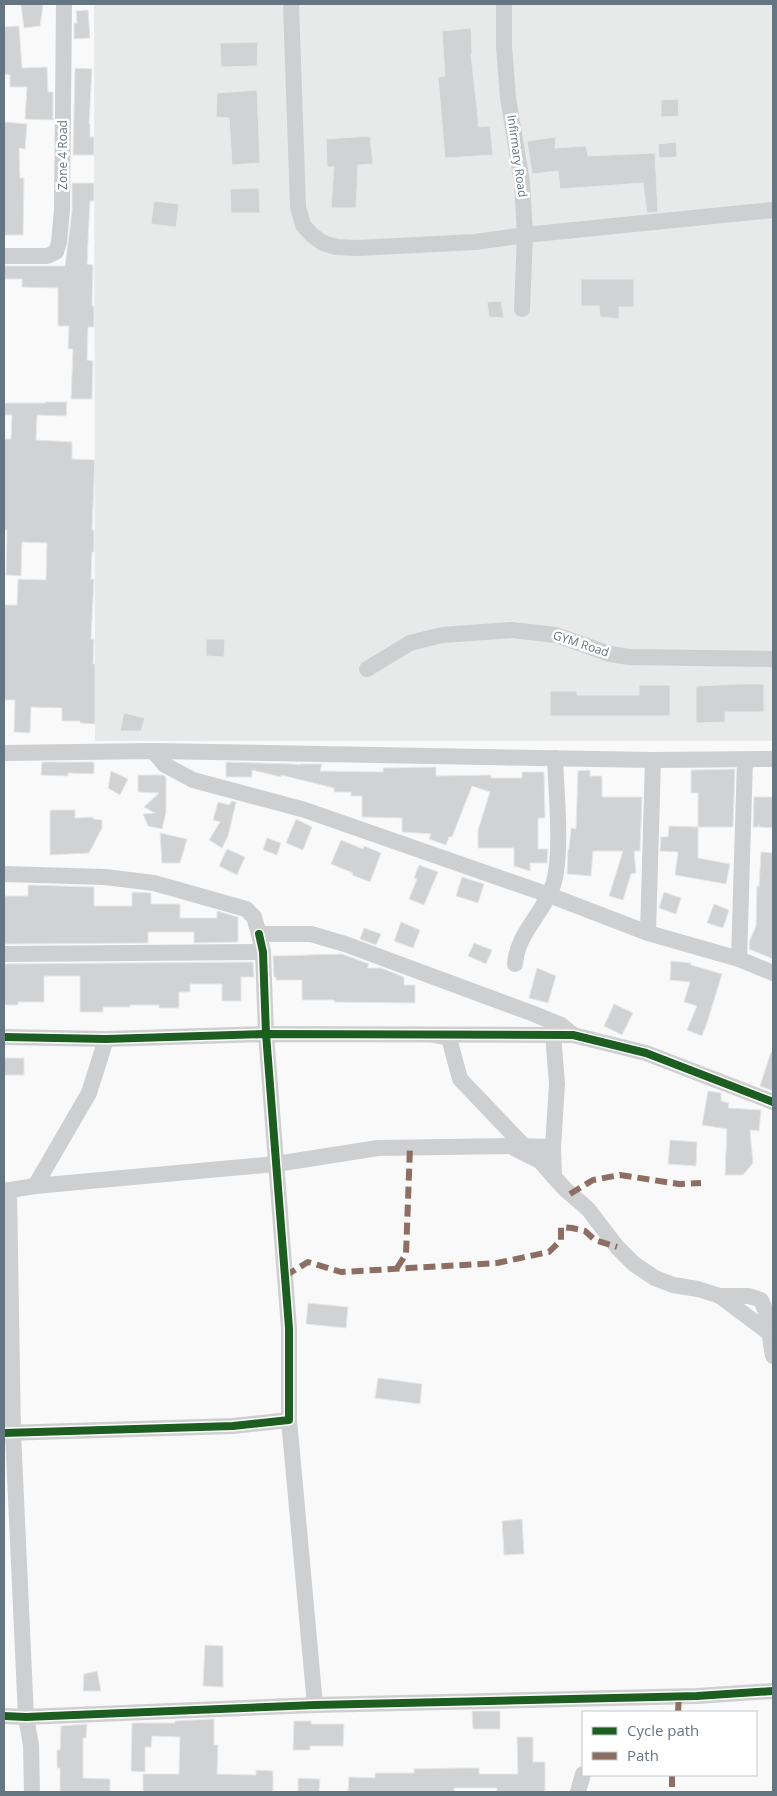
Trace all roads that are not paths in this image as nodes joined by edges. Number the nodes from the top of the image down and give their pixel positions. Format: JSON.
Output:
{"nodes":[{"id":1,"x":64,"y":4,"type":"edge"},
{"id":2,"x":291,"y":4,"type":"edge"},
{"id":3,"x":504,"y":4,"type":"edge"},
{"id":4,"x":773,"y":210,"type":"edge"},
{"id":5,"x":525,"y":235,"type":"junction"},
{"id":6,"x":4,"y":256,"type":"edge"},
{"id":7,"x":522,"y":309,"type":"dead end"},
{"id":8,"x":773,"y":659,"type":"edge"},
{"id":9,"x":367,"y":669,"type":"dead end"},
{"id":10,"x":152,"y":751,"type":"junction"},
{"id":11,"x":4,"y":753,"type":"edge"},
{"id":12,"x":555,"y":758,"type":"junction"},
{"id":13,"x":773,"y":759,"type":"edge"},
{"id":14,"x":654,"y":760,"type":"junction"},
{"id":15,"x":745,"y":760,"type":"junction"},
{"id":16,"x":4,"y":874,"type":"edge"},
{"id":17,"x":549,"y":895,"type":"junction"},
{"id":18,"x":259,"y":934,"type":"junction"},
{"id":19,"x":648,"y":934,"type":"junction"},
{"id":20,"x":263,"y":952,"type":"junction"},
{"id":21,"x":4,"y":954,"type":"edge"},
{"id":22,"x":739,"y":960,"type":"junction"},
{"id":23,"x":515,"y":964,"type":"dead end"},
{"id":24,"x":773,"y":974,"type":"edge"},
{"id":25,"x":266,"y":1034,"type":"junction"},
{"id":26,"x":428,"y":1034,"type":"junction"},
{"id":27,"x":553,"y":1034,"type":"junction"},
{"id":28,"x":573,"y":1035,"type":"junction"},
{"id":29,"x":4,"y":1037,"type":"edge"},
{"id":30,"x":106,"y":1039,"type":"junction"},
{"id":31,"x":773,"y":1102,"type":"edge"},
{"id":32,"x":517,"y":1146,"type":"junction"},
{"id":33,"x":553,"y":1147,"type":"junction"},
{"id":34,"x":276,"y":1164,"type":"junction"},
{"id":35,"x":554,"y":1177,"type":"junction"},
{"id":36,"x":35,"y":1186,"type":"junction"},
{"id":37,"x":6,"y":1190,"type":"edge"},
{"id":38,"x":773,"y":1356,"type":"edge"},
{"id":39,"x":289,"y":1420,"type":"junction"},
{"id":40,"x":8,"y":1433,"type":"edge"},
{"id":41,"x":773,"y":1691,"type":"edge"},
{"id":42,"x":315,"y":1705,"type":"junction"},
{"id":43,"x":594,"y":1705,"type":"edge"},
{"id":44,"x":4,"y":1716,"type":"edge"},
{"id":45,"x":26,"y":1717,"type":"junction"},
{"id":46,"x":582,"y":1776,"type":"edge"},
{"id":47,"x":32,"y":1792,"type":"edge"},
{"id":48,"x":578,"y":1792,"type":"edge"}],
"edges":[{"from":1,"to":6,"type":"street","name":"Zone 4 Road"},
{"from":2,"to":5,"type":"street"},
{"from":3,"to":5,"type":"street","name":"Infirmary Road"},
{"from":4,"to":5,"type":"street"},
{"from":5,"to":7,"type":"street","name":"Infirmary Road"},
{"from":8,"to":9,"type":"street","name":"GYM Road"},
{"from":10,"to":11,"type":"street"},
{"from":10,"to":12,"type":"street"},
{"from":10,"to":17,"type":"street"},
{"from":12,"to":14,"type":"street"},
{"from":12,"to":17,"type":"street"},
{"from":13,"to":15,"type":"street"},
{"from":14,"to":15,"type":"street"},
{"from":14,"to":19,"type":"street"},
{"from":15,"to":22,"type":"street"},
{"from":16,"to":18,"type":"street"},
{"from":17,"to":19,"type":"street"},
{"from":17,"to":23,"type":"street"},
{"from":18,"to":20,"type":"street"},
{"from":18,"to":28,"type":"street"},
{"from":19,"to":22,"type":"street"},
{"from":20,"to":21,"type":"street"},
{"from":20,"to":25,"type":"street"},
{"from":22,"to":24,"type":"street"},
{"from":25,"to":26,"type":"street"},
{"from":25,"to":30,"type":"street"},
{"from":25,"to":34,"type":"street"},
{"from":26,"to":27,"type":"street"},
{"from":26,"to":32,"type":"street"},
{"from":27,"to":28,"type":"street"},
{"from":27,"to":33,"type":"street"},
{"from":28,"to":31,"type":"street"},
{"from":29,"to":30,"type":"street"},
{"from":30,"to":36,"type":"street"},
{"from":32,"to":33,"type":"street"},
{"from":32,"to":34,"type":"street"},
{"from":32,"to":35,"type":"street"},
{"from":33,"to":35,"type":"street"},
{"from":34,"to":36,"type":"street"},
{"from":34,"to":39,"type":"street"},
{"from":35,"to":38,"type":"street"},
{"from":36,"to":37,"type":"street"},
{"from":37,"to":40,"type":"street"},
{"from":39,"to":40,"type":"street"},
{"from":39,"to":42,"type":"street"},
{"from":40,"to":45,"type":"street"},
{"from":41,"to":43,"type":"street"},
{"from":42,"to":43,"type":"street"},
{"from":42,"to":45,"type":"street"},
{"from":44,"to":45,"type":"street"},
{"from":45,"to":47,"type":"street"},
{"from":46,"to":48,"type":"street"}]}
